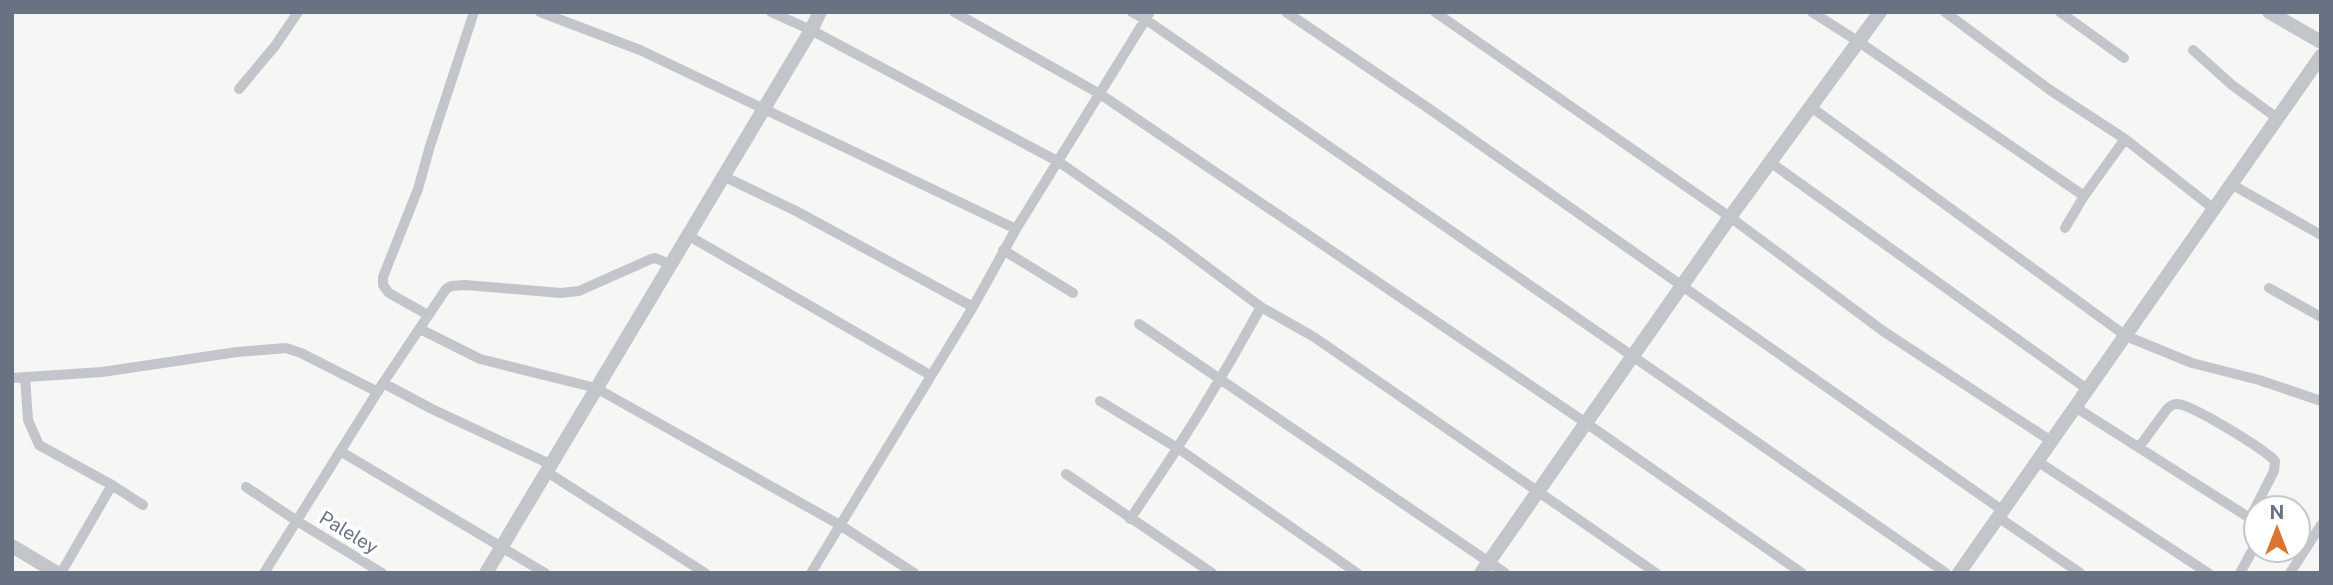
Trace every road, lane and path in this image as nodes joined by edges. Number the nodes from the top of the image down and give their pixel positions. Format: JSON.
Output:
{"nodes":[{"id":1,"x":298,"y":12,"type":"edge"},
{"id":2,"x":474,"y":12,"type":"edge"},
{"id":3,"x":540,"y":12,"type":"edge"},
{"id":4,"x":771,"y":12,"type":"edge"},
{"id":5,"x":820,"y":12,"type":"edge"},
{"id":6,"x":954,"y":12,"type":"edge"},
{"id":7,"x":1132,"y":12,"type":"edge"},
{"id":8,"x":1286,"y":12,"type":"edge"},
{"id":9,"x":1435,"y":12,"type":"edge"},
{"id":10,"x":1812,"y":12,"type":"edge"},
{"id":11,"x":1880,"y":12,"type":"edge"},
{"id":12,"x":1945,"y":12,"type":"edge"},
{"id":13,"x":2060,"y":12,"type":"edge"},
{"id":14,"x":2269,"y":12,"type":"edge"},
{"id":15,"x":1148,"y":16,"type":"edge"},
{"id":16,"x":811,"y":30,"type":"junction"},
{"id":17,"x":1859,"y":42,"type":"junction"},
{"id":18,"x":2321,"y":42,"type":"edge"},
{"id":19,"x":2193,"y":50,"type":"dead end"},
{"id":20,"x":2321,"y":56,"type":"edge"},
{"id":21,"x":2124,"y":58,"type":"dead end"},
{"id":22,"x":239,"y":89,"type":"dead end"},
{"id":23,"x":1100,"y":94,"type":"junction"},
{"id":24,"x":1811,"y":107,"type":"junction"},
{"id":25,"x":764,"y":108,"type":"junction"},
{"id":26,"x":2277,"y":118,"type":"junction"},
{"id":27,"x":2125,"y":139,"type":"junction"},
{"id":28,"x":1059,"y":162,"type":"junction"},
{"id":29,"x":1770,"y":162,"type":"junction"},
{"id":30,"x":723,"y":176,"type":"junction"},
{"id":31,"x":2231,"y":184,"type":"junction"},
{"id":32,"x":2084,"y":196,"type":"junction"},
{"id":33,"x":2214,"y":209,"type":"junction"},
{"id":34,"x":1730,"y":217,"type":"junction"},
{"id":35,"x":2065,"y":228,"type":"dead end"},
{"id":36,"x":1016,"y":229,"type":"junction"},
{"id":37,"x":2321,"y":235,"type":"edge"},
{"id":38,"x":688,"y":236,"type":"junction"},
{"id":39,"x":1003,"y":250,"type":"junction"},
{"id":40,"x":671,"y":265,"type":"junction"},
{"id":41,"x":1682,"y":285,"type":"junction"},
{"id":42,"x":2269,"y":288,"type":"dead end"},
{"id":43,"x":1073,"y":293,"type":"dead end"},
{"id":44,"x":972,"y":307,"type":"junction"},
{"id":45,"x":1261,"y":307,"type":"junction"},
{"id":46,"x":428,"y":315,"type":"junction"},
{"id":47,"x":2321,"y":317,"type":"edge"},
{"id":48,"x":1139,"y":324,"type":"dead end"},
{"id":49,"x":419,"y":329,"type":"junction"},
{"id":50,"x":2126,"y":336,"type":"junction"},
{"id":51,"x":1633,"y":355,"type":"junction"},
{"id":52,"x":930,"y":375,"type":"junction"},
{"id":53,"x":25,"y":377,"type":"junction"},
{"id":54,"x":12,"y":378,"type":"edge"},
{"id":55,"x":1221,"y":380,"type":"junction"},
{"id":56,"x":381,"y":388,"type":"junction"},
{"id":57,"x":596,"y":388,"type":"junction"},
{"id":58,"x":2087,"y":389,"type":"junction"},
{"id":59,"x":1100,"y":401,"type":"dead end"},
{"id":60,"x":2321,"y":401,"type":"edge"},
{"id":61,"x":2075,"y":407,"type":"junction"},
{"id":62,"x":1586,"y":423,"type":"junction"},
{"id":63,"x":2051,"y":441,"type":"junction"},
{"id":64,"x":2138,"y":447,"type":"junction"},
{"id":65,"x":1179,"y":449,"type":"junction"},
{"id":66,"x":341,"y":451,"type":"junction"},
{"id":67,"x":2037,"y":461,"type":"junction"},
{"id":68,"x":549,"y":468,"type":"junction"},
{"id":69,"x":1066,"y":474,"type":"dead end"},
{"id":70,"x":111,"y":485,"type":"junction"},
{"id":71,"x":246,"y":487,"type":"dead end"},
{"id":72,"x":1538,"y":492,"type":"junction"},
{"id":73,"x":2264,"y":494,"type":"edge"},
{"id":74,"x":143,"y":505,"type":"dead end"},
{"id":75,"x":2242,"y":513,"type":"edge"},
{"id":76,"x":2000,"y":514,"type":"junction"},
{"id":77,"x":1130,"y":519,"type":"junction"},
{"id":78,"x":297,"y":522,"type":"junction"},
{"id":79,"x":840,"y":525,"type":"junction"},
{"id":80,"x":2319,"y":529,"type":"edge"},
{"id":81,"x":12,"y":546,"type":"edge"},
{"id":82,"x":502,"y":546,"type":"junction"},
{"id":83,"x":1485,"y":568,"type":"edge"},
{"id":84,"x":59,"y":573,"type":"edge"},
{"id":85,"x":264,"y":573,"type":"edge"},
{"id":86,"x":383,"y":573,"type":"edge"},
{"id":87,"x":486,"y":573,"type":"edge"},
{"id":88,"x":545,"y":573,"type":"edge"},
{"id":89,"x":705,"y":573,"type":"edge"},
{"id":90,"x":811,"y":573,"type":"edge"},
{"id":91,"x":914,"y":573,"type":"edge"},
{"id":92,"x":1212,"y":573,"type":"edge"},
{"id":93,"x":1357,"y":573,"type":"edge"},
{"id":94,"x":1504,"y":573,"type":"edge"},
{"id":95,"x":1656,"y":573,"type":"edge"},
{"id":96,"x":1802,"y":573,"type":"edge"},
{"id":97,"x":1946,"y":573,"type":"edge"},
{"id":98,"x":1959,"y":573,"type":"edge"},
{"id":99,"x":2080,"y":573,"type":"edge"},
{"id":100,"x":2208,"y":573,"type":"edge"},
{"id":101,"x":2290,"y":573,"type":"edge"}],
"edges":[{"from":1,"to":22,"type":"street"},
{"from":2,"to":46,"type":"street"},
{"from":3,"to":25,"type":"street"},
{"from":4,"to":16,"type":"street"},
{"from":5,"to":16,"type":"street"},
{"from":6,"to":23,"type":"street"},
{"from":7,"to":15,"type":"street"},
{"from":8,"to":41,"type":"street"},
{"from":9,"to":34,"type":"street"},
{"from":10,"to":17,"type":"street"},
{"from":11,"to":17,"type":"street"},
{"from":12,"to":27,"type":"street"},
{"from":13,"to":21,"type":"street"},
{"from":14,"to":18,"type":"street"},
{"from":15,"to":23,"type":"street"},
{"from":15,"to":51,"type":"street"},
{"from":16,"to":25,"type":"street"},
{"from":16,"to":28,"type":"street"},
{"from":17,"to":24,"type":"street"},
{"from":17,"to":32,"type":"street"},
{"from":19,"to":26,"type":"street"},
{"from":20,"to":26,"type":"street"},
{"from":23,"to":28,"type":"street"},
{"from":23,"to":62,"type":"street"},
{"from":24,"to":29,"type":"street"},
{"from":24,"to":50,"type":"street"},
{"from":25,"to":30,"type":"street"},
{"from":25,"to":36,"type":"street"},
{"from":26,"to":31,"type":"street"},
{"from":27,"to":32,"type":"street"},
{"from":27,"to":33,"type":"street"},
{"from":28,"to":36,"type":"street"},
{"from":28,"to":45,"type":"street"},
{"from":29,"to":34,"type":"street"},
{"from":29,"to":58,"type":"street"},
{"from":30,"to":38,"type":"street"},
{"from":30,"to":44,"type":"street"},
{"from":31,"to":33,"type":"street"},
{"from":31,"to":37,"type":"street"},
{"from":32,"to":35,"type":"street"},
{"from":33,"to":50,"type":"street"},
{"from":34,"to":41,"type":"street"},
{"from":34,"to":63,"type":"street"},
{"from":36,"to":39,"type":"street"},
{"from":38,"to":40,"type":"street"},
{"from":38,"to":52,"type":"street"},
{"from":39,"to":43,"type":"street"},
{"from":39,"to":44,"type":"street"},
{"from":40,"to":46,"type":"street"},
{"from":40,"to":57,"type":"street"},
{"from":41,"to":51,"type":"street"},
{"from":41,"to":76,"type":"street"},
{"from":42,"to":47,"type":"street"},
{"from":44,"to":52,"type":"street"},
{"from":45,"to":55,"type":"street"},
{"from":45,"to":72,"type":"street"},
{"from":46,"to":49,"type":"street"},
{"from":48,"to":55,"type":"street"},
{"from":49,"to":56,"type":"street"},
{"from":49,"to":57,"type":"street"},
{"from":50,"to":58,"type":"street"},
{"from":50,"to":60,"type":"street"},
{"from":51,"to":62,"type":"street"},
{"from":51,"to":97,"type":"street"},
{"from":52,"to":79,"type":"street"},
{"from":53,"to":54,"type":"street"},
{"from":53,"to":56,"type":"street"},
{"from":53,"to":70,"type":"street"},
{"from":55,"to":65,"type":"street"},
{"from":55,"to":83,"type":"street"},
{"from":56,"to":66,"type":"street"},
{"from":56,"to":68,"type":"street"},
{"from":57,"to":68,"type":"street"},
{"from":57,"to":79,"type":"street"},
{"from":58,"to":61,"type":"street"},
{"from":59,"to":65,"type":"street"},
{"from":61,"to":63,"type":"street"},
{"from":61,"to":64,"type":"street"},
{"from":62,"to":72,"type":"street"},
{"from":62,"to":96,"type":"street"},
{"from":63,"to":67,"type":"street"},
{"from":64,"to":73,"type":"street"},
{"from":64,"to":75,"type":"street"},
{"from":65,"to":77,"type":"street"},
{"from":65,"to":93,"type":"street"},
{"from":66,"to":78,"type":"street"},
{"from":66,"to":82,"type":"street"},
{"from":67,"to":76,"type":"street"},
{"from":67,"to":100,"type":"street"},
{"from":68,"to":82,"type":"street"},
{"from":68,"to":89,"type":"street"},
{"from":69,"to":77,"type":"street"},
{"from":70,"to":74,"type":"street"},
{"from":70,"to":84,"type":"street"},
{"from":71,"to":78,"type":"street","name":"Paleley"},
{"from":72,"to":83,"type":"street"},
{"from":72,"to":95,"type":"street"},
{"from":76,"to":98,"type":"street"},
{"from":76,"to":99,"type":"street"},
{"from":77,"to":92,"type":"street"},
{"from":78,"to":85,"type":"street"},
{"from":78,"to":86,"type":"street","name":"Paleley"},
{"from":79,"to":90,"type":"street"},
{"from":79,"to":91,"type":"street"},
{"from":80,"to":101,"type":"street"},
{"from":81,"to":84,"type":"street"},
{"from":82,"to":87,"type":"street"},
{"from":82,"to":88,"type":"street"},
{"from":83,"to":94,"type":"street"}]}
